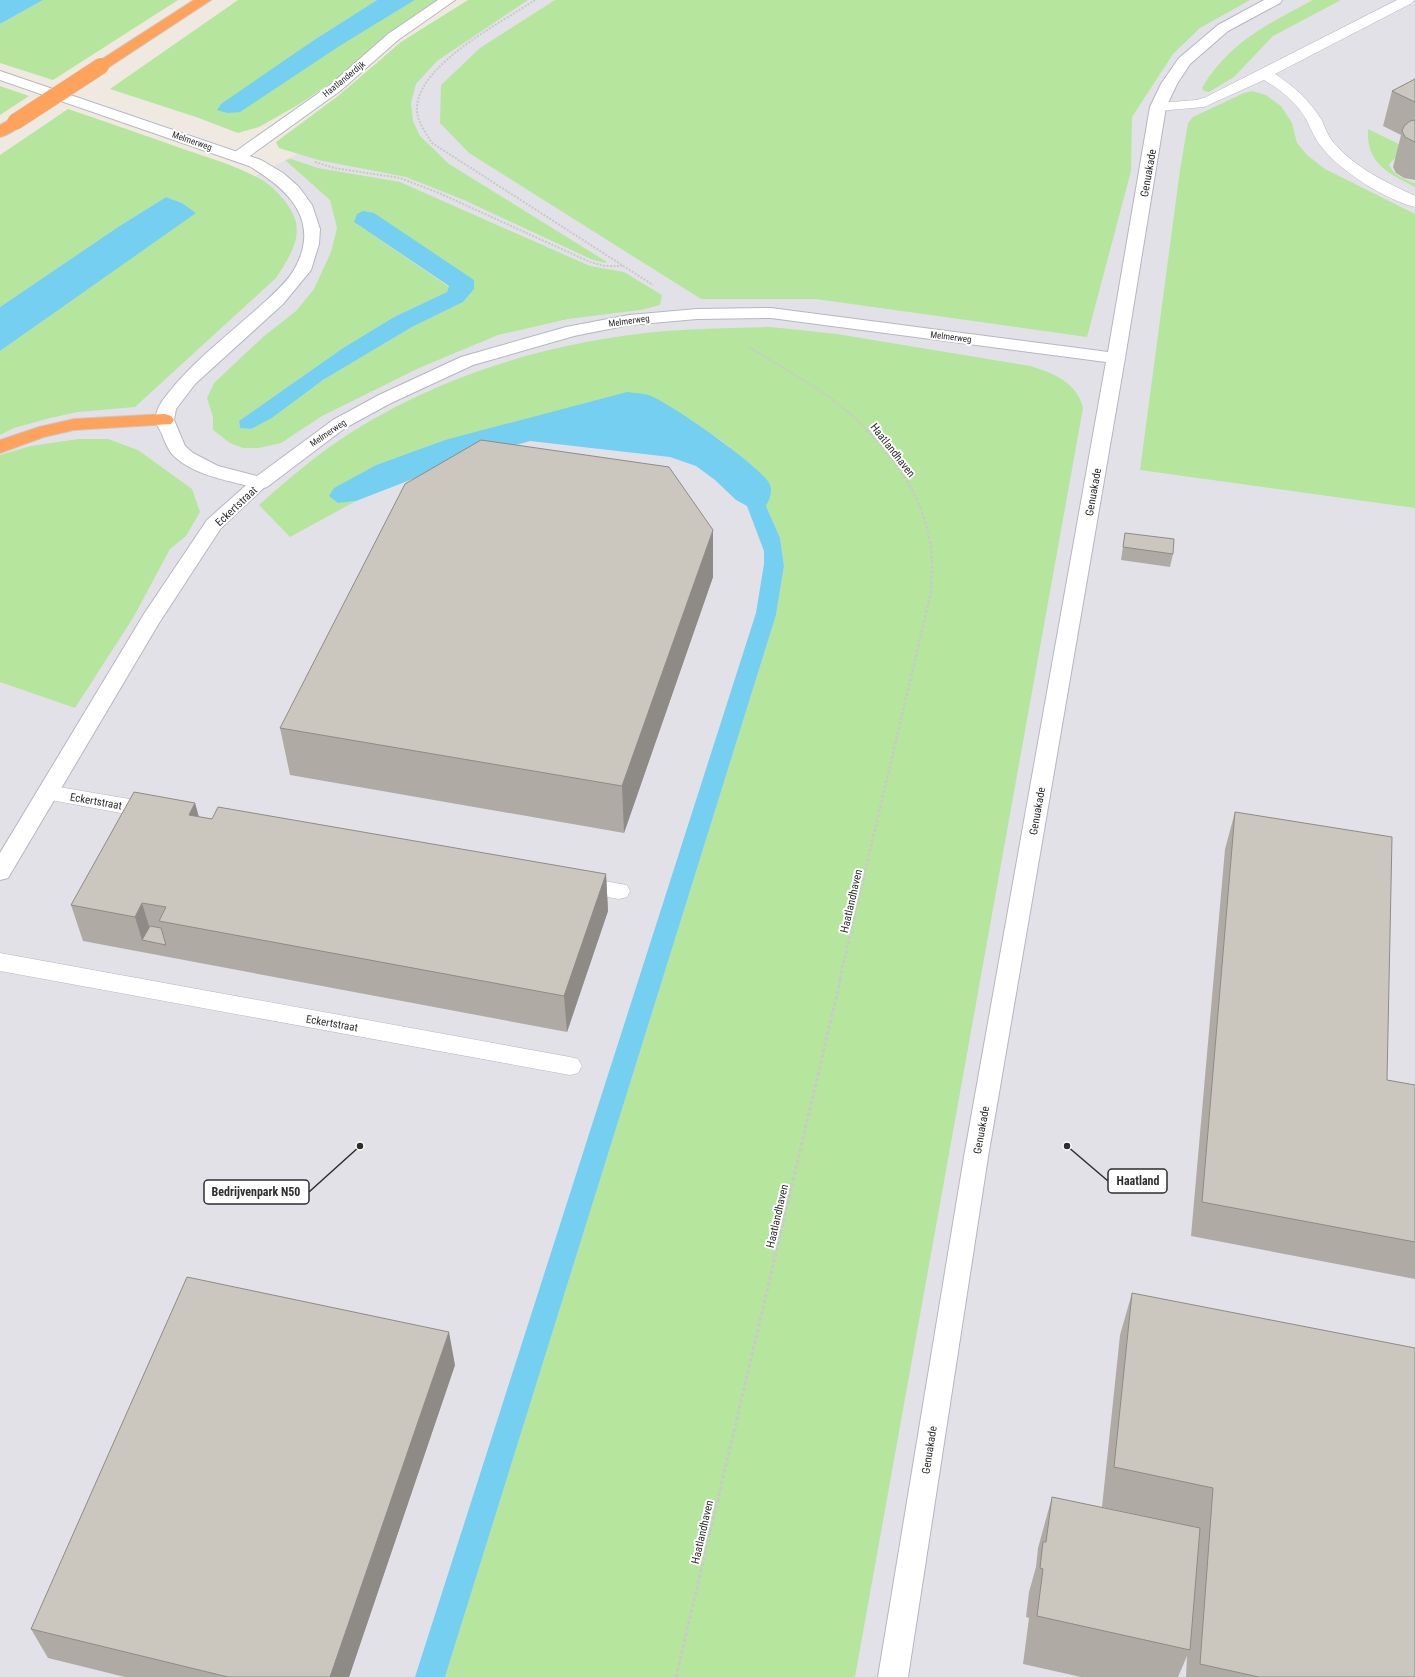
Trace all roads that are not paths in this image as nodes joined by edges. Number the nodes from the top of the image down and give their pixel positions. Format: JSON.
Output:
{"nodes":[{"id":1,"x":204,"y":0,"type":"edge"},
{"id":2,"x":448,"y":0,"type":"edge"},
{"id":3,"x":1275,"y":0,"type":"edge"},
{"id":4,"x":1407,"y":0,"type":"edge"},
{"id":5,"x":1265,"y":74,"type":"junction"},
{"id":6,"x":0,"y":75,"type":"edge"},
{"id":7,"x":1158,"y":107,"type":"junction"},
{"id":8,"x":0,"y":132,"type":"edge"},
{"id":9,"x":238,"y":156,"type":"junction"},
{"id":10,"x":1415,"y":202,"type":"edge"},
{"id":11,"x":1116,"y":358,"type":"junction"},
{"id":12,"x":165,"y":420,"type":"junction"},
{"id":13,"x":0,"y":447,"type":"edge"},
{"id":14,"x":260,"y":483,"type":"junction"},
{"id":15,"x":47,"y":793,"type":"junction"},
{"id":16,"x":172,"y":814,"type":"edge"},
{"id":17,"x":0,"y":872,"type":"edge"},
{"id":18,"x":564,"y":882,"type":"edge"},
{"id":19,"x":619,"y":891,"type":"dead end"},
{"id":20,"x":0,"y":962,"type":"edge"},
{"id":21,"x":570,"y":1066,"type":"dead end"},
{"id":22,"x":893,"y":1677,"type":"edge"}],
"edges":[{"from":1,"to":8,"type":"highway","bridge":true},
{"from":2,"to":9,"type":"street","name":"Haatlanderdijk"},
{"from":3,"to":7,"type":"street","name":"Genuakade"},
{"from":4,"to":5,"type":"lane"},
{"from":5,"to":7,"type":"lane"},
{"from":5,"to":10,"type":"lane"},
{"from":6,"to":9,"type":"street","name":"Melmerweg"},
{"from":7,"to":11,"type":"street","name":"Genuakade"},
{"from":9,"to":12,"type":"street","name":"Melmerweg"},
{"from":11,"to":14,"type":"street","name":"Melmerweg"},
{"from":11,"to":22,"type":"street","name":"Genuakade"},
{"from":12,"to":13,"type":"highway"},
{"from":12,"to":14,"type":"street"},
{"from":14,"to":15,"type":"street","name":"Eckertstraat"},
{"from":15,"to":16,"type":"lane","name":"Eckertstraat"},
{"from":15,"to":17,"type":"street","name":"Eckertstraat"},
{"from":18,"to":19,"type":"lane"},
{"from":20,"to":21,"type":"lane","name":"Eckertstraat"}]}
